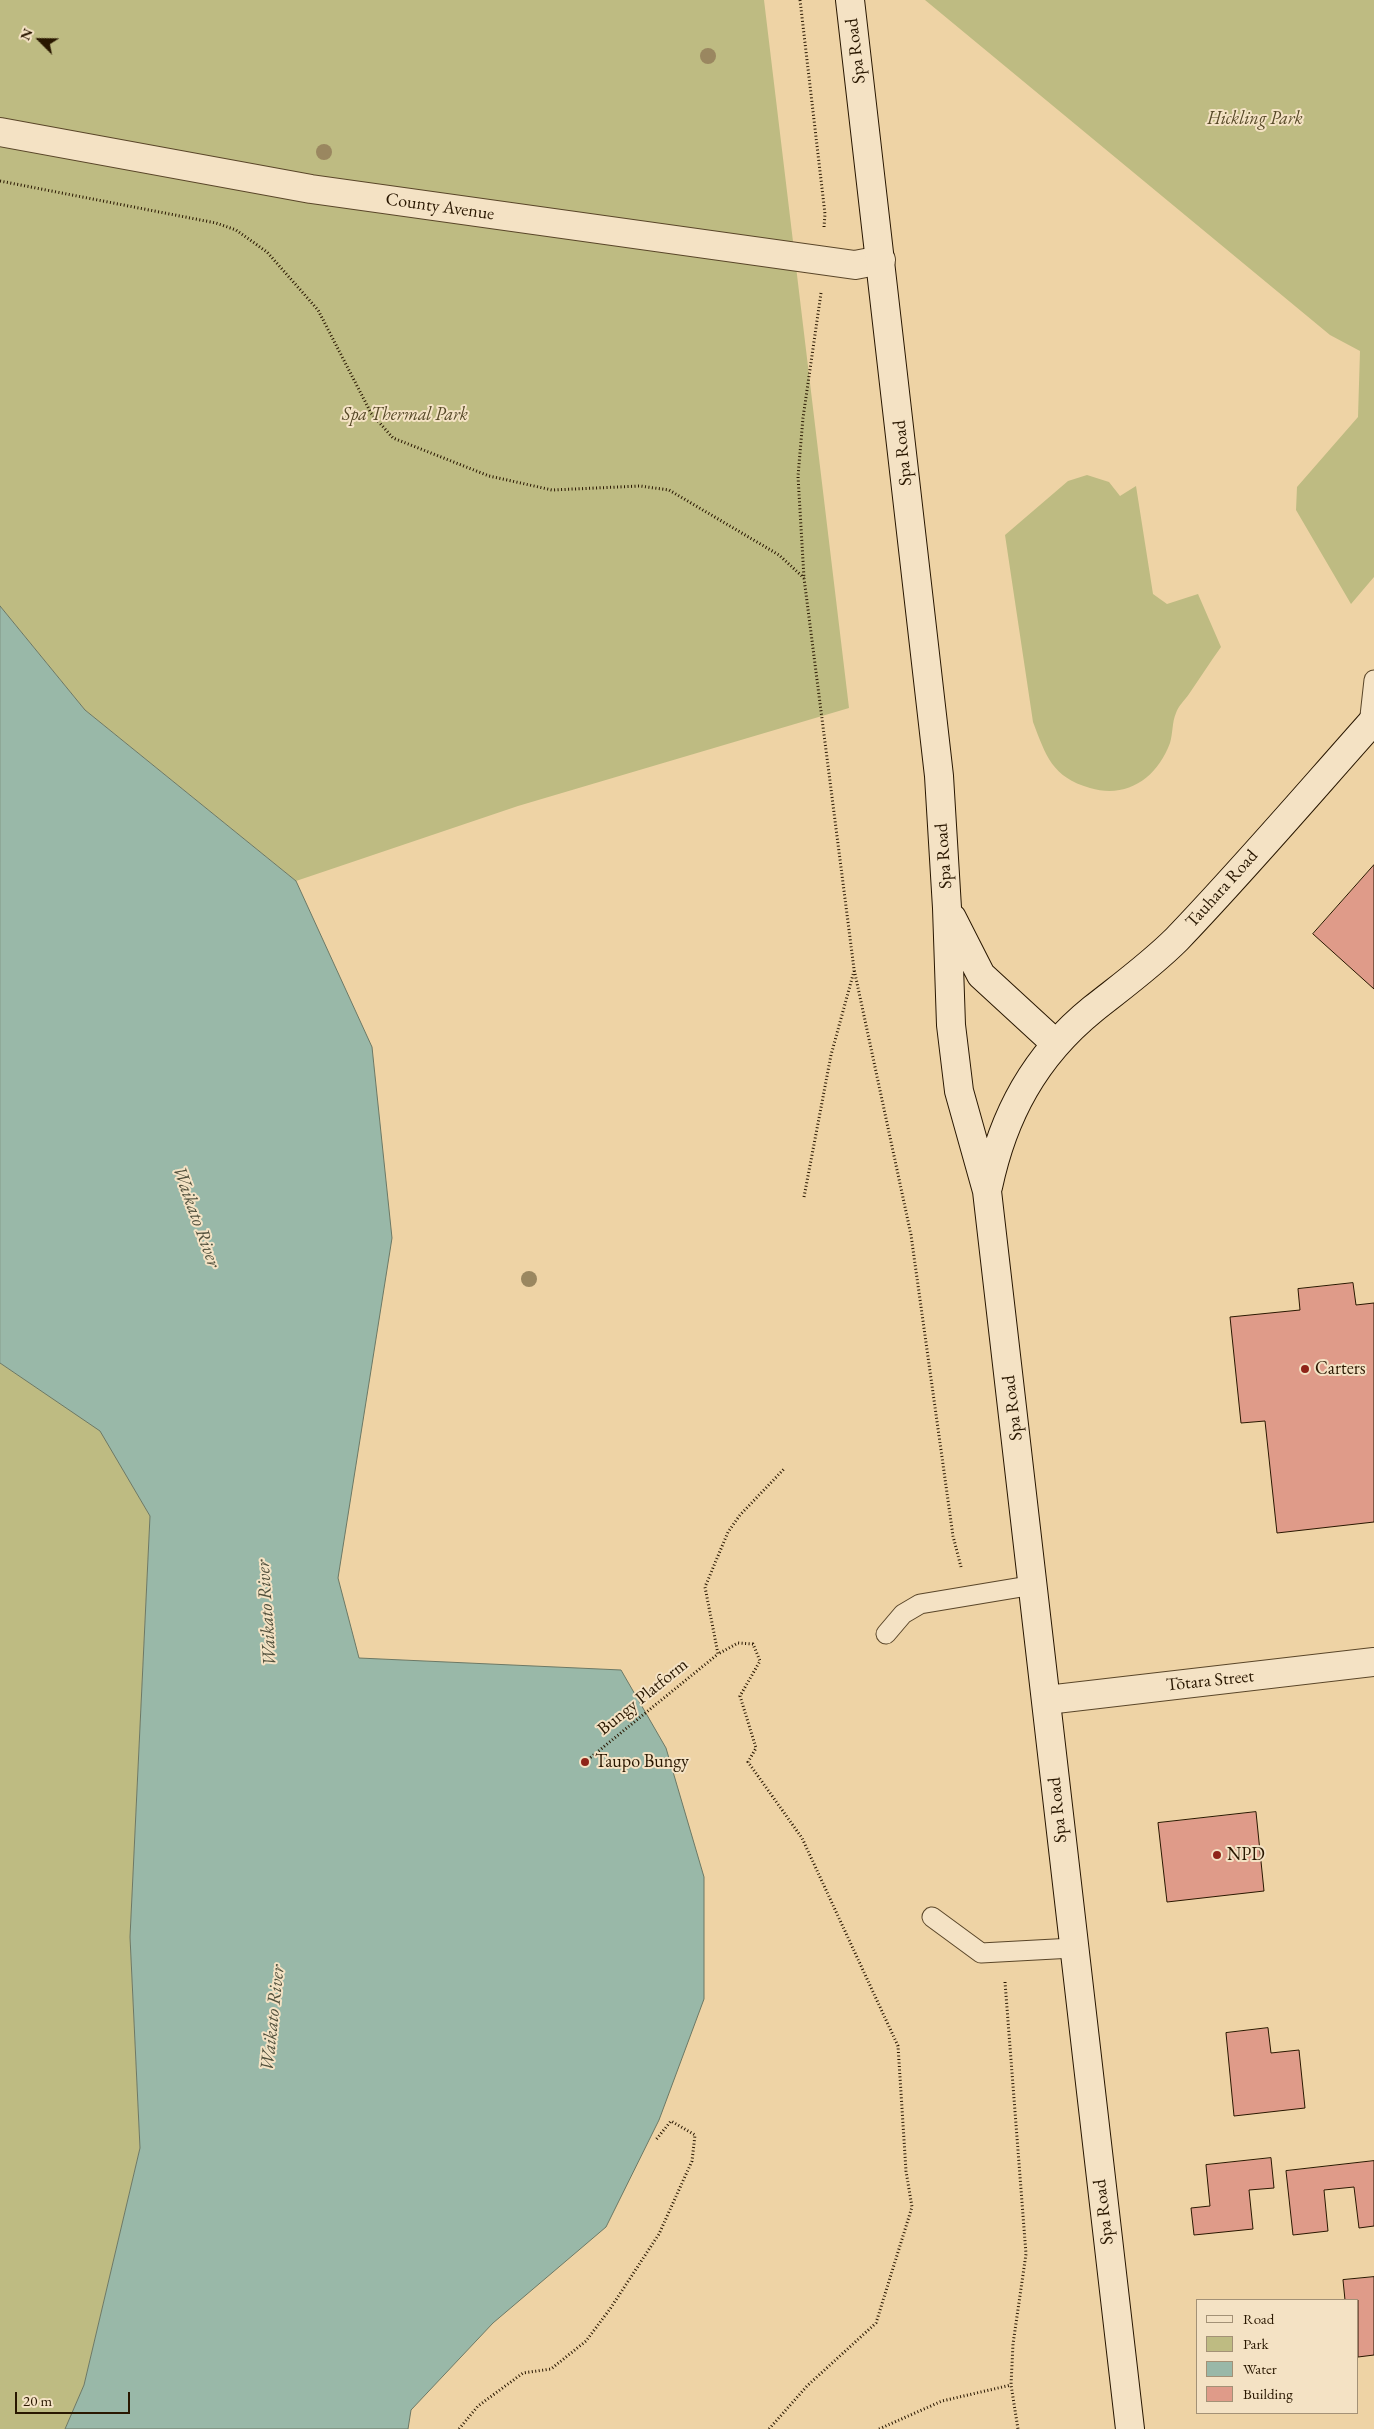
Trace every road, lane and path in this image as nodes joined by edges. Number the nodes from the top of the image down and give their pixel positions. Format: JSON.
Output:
{"nodes":[{"id":1,"x":800,"y":0,"type":"edge"},
{"id":2,"x":850,"y":0,"type":"edge"},
{"id":3,"x":0,"y":132,"type":"edge"},
{"id":4,"x":0,"y":181,"type":"edge"},
{"id":5,"x":825,"y":214,"type":"dead end"},
{"id":6,"x":881,"y":260,"type":"junction"},
{"id":7,"x":823,"y":284,"type":"dead end"},
{"id":8,"x":804,"y":578,"type":"junction"},
{"id":9,"x":1374,"y":680,"type":"edge"},
{"id":10,"x":1372,"y":722,"type":"edge"},
{"id":11,"x":947,"y":908,"type":"junction"},
{"id":12,"x":854,"y":969,"type":"junction"},
{"id":13,"x":1056,"y":1044,"type":"junction"},
{"id":14,"x":987,"y":1191,"type":"junction"},
{"id":15,"x":804,"y":1197,"type":"dead end"},
{"id":16,"x":784,"y":1469,"type":"dead end"},
{"id":17,"x":961,"y":1567,"type":"dead end"},
{"id":18,"x":1034,"y":1585,"type":"junction"},
{"id":19,"x":886,"y":1634,"type":"dead end"},
{"id":20,"x":718,"y":1654,"type":"junction"},
{"id":21,"x":1374,"y":1662,"type":"edge"},
{"id":22,"x":1047,"y":1700,"type":"junction"},
{"id":23,"x":585,"y":1762,"type":"dead end"},
{"id":24,"x":932,"y":1917,"type":"dead end"},
{"id":25,"x":1073,"y":1948,"type":"junction"},
{"id":26,"x":1004,"y":1975,"type":"dead end"},
{"id":27,"x":655,"y":2141,"type":"dead end"},
{"id":28,"x":1011,"y":2384,"type":"junction"},
{"id":29,"x":459,"y":2429,"type":"edge"},
{"id":30,"x":769,"y":2429,"type":"edge"},
{"id":31,"x":879,"y":2429,"type":"edge"},
{"id":32,"x":1018,"y":2429,"type":"edge"},
{"id":33,"x":1130,"y":2429,"type":"edge"}],
"edges":[{"from":1,"to":5,"type":"path"},
{"from":2,"to":6,"type":"main road","name":"Spa Road"},
{"from":3,"to":6,"type":"main road","name":"County Avenue"},
{"from":4,"to":8,"type":"path"},
{"from":6,"to":11,"type":"main road","name":"Spa Road"},
{"from":7,"to":8,"type":"path"},
{"from":8,"to":12,"type":"path"},
{"from":9,"to":10,"type":"lane"},
{"from":10,"to":13,"type":"main road","name":"Tauhara Road"},
{"from":11,"to":13,"type":"main road","name":"Spa Road"},
{"from":11,"to":14,"type":"main road","name":"Spa Road"},
{"from":12,"to":15,"type":"path"},
{"from":12,"to":17,"type":"path"},
{"from":13,"to":14,"type":"main road","name":"Spa Road"},
{"from":14,"to":18,"type":"main road","name":"Spa Road"},
{"from":16,"to":20,"type":"path"},
{"from":18,"to":19,"type":"lane"},
{"from":18,"to":22,"type":"main road","name":"Spa Road"},
{"from":20,"to":23,"type":"path","name":"Bungy Platform"},
{"from":20,"to":30,"type":"path","name":"Bungy Platform"},
{"from":21,"to":22,"type":"main road","name":"Tōtara Street"},
{"from":22,"to":25,"type":"main road","name":"Spa Road"},
{"from":24,"to":25,"type":"lane"},
{"from":25,"to":33,"type":"main road","name":"Spa Road"},
{"from":26,"to":28,"type":"path"},
{"from":27,"to":29,"type":"path"},
{"from":28,"to":31,"type":"path"},
{"from":28,"to":32,"type":"path"}]}
